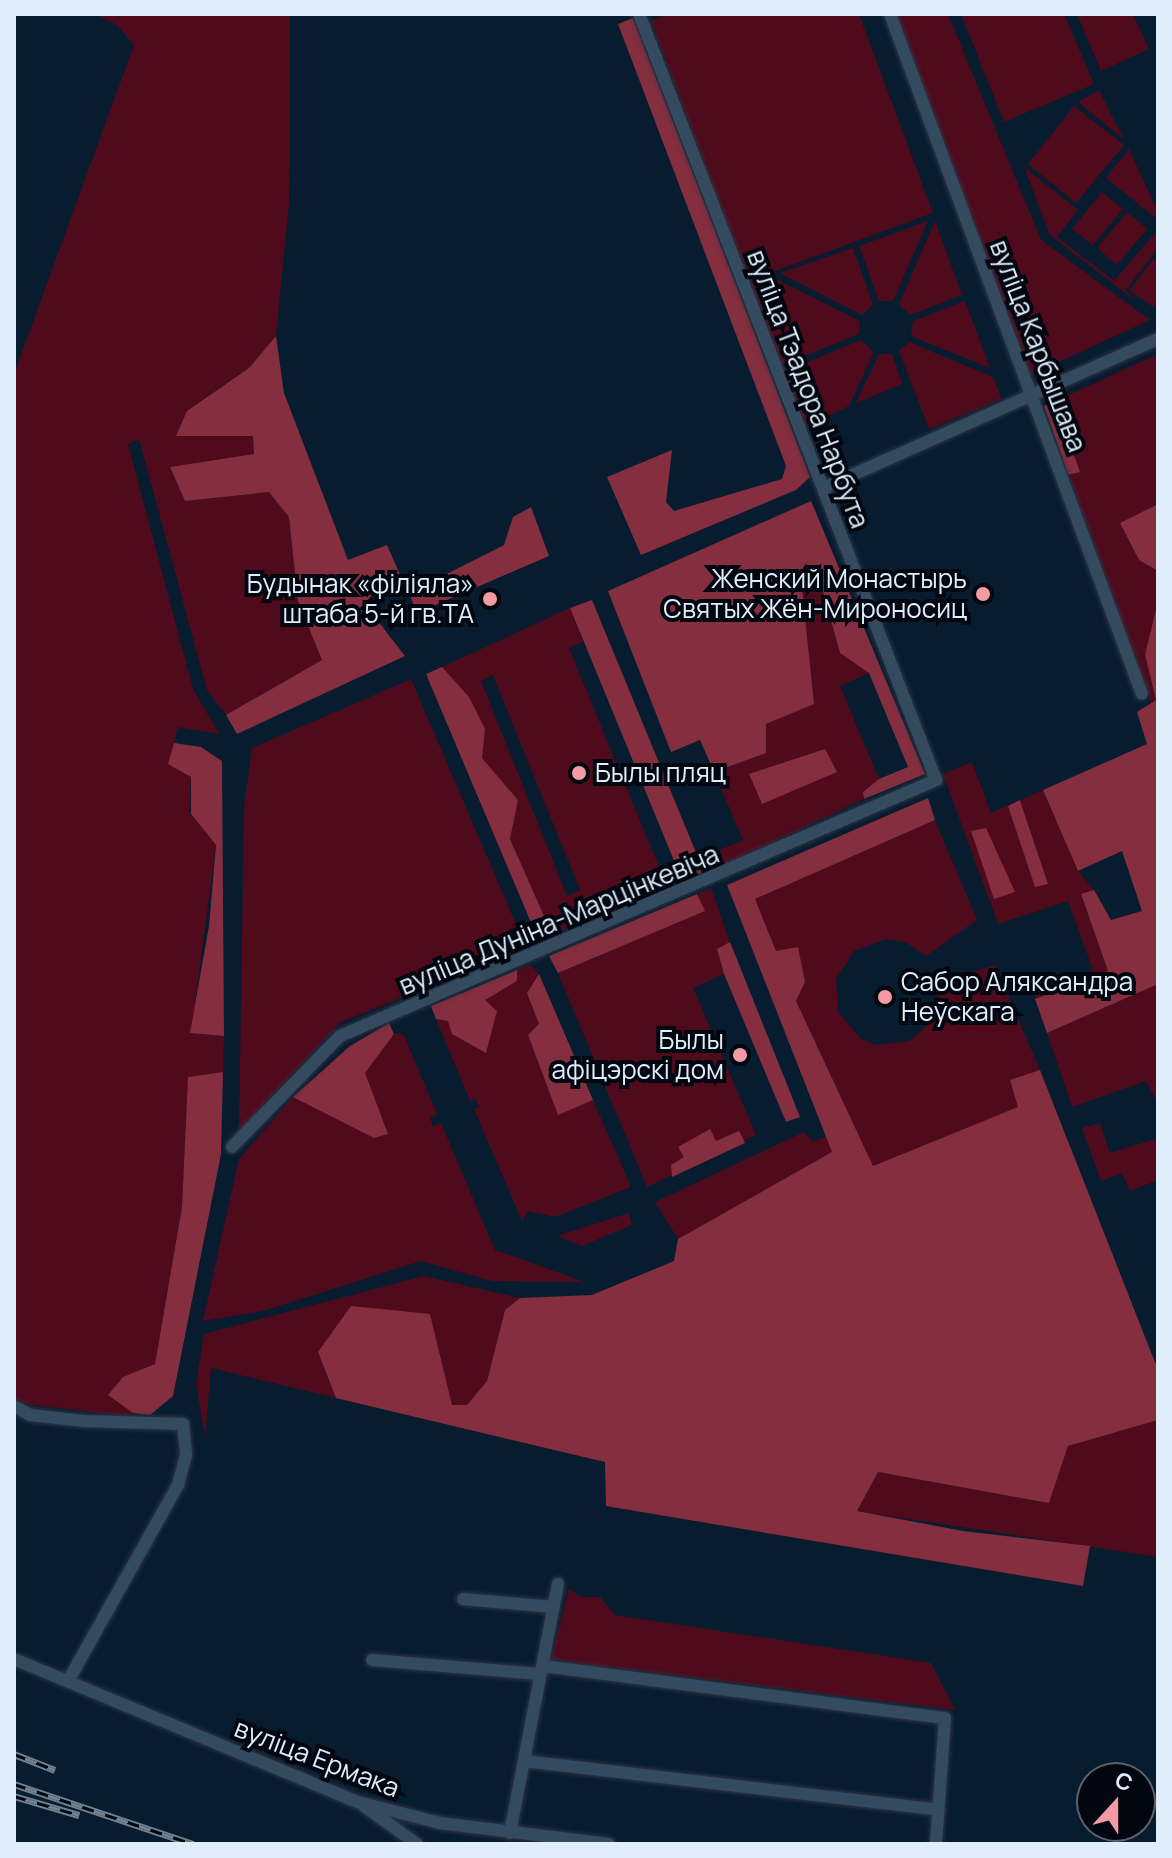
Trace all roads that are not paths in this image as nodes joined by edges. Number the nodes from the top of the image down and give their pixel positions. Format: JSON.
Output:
{"nodes":[{"id":1,"x":639,"y":14,"type":"edge"},
{"id":2,"x":890,"y":14,"type":"edge"},
{"id":3,"x":1158,"y":339,"type":"edge"},
{"id":4,"x":1033,"y":394,"type":"junction"},
{"id":5,"x":823,"y":488,"type":"junction"},
{"id":6,"x":1142,"y":694,"type":"dead end"},
{"id":7,"x":936,"y":780,"type":"joint"},
{"id":8,"x":232,"y":1147,"type":"dead end"},
{"id":9,"x":14,"y":1406,"type":"edge"},
{"id":10,"x":558,"y":1584,"type":"dead end"},
{"id":11,"x":463,"y":1599,"type":"dead end"},
{"id":12,"x":554,"y":1607,"type":"junction"},
{"id":13,"x":14,"y":1659,"type":"edge"},
{"id":14,"x":372,"y":1660,"type":"dead end"},
{"id":15,"x":541,"y":1670,"type":"junction"},
{"id":16,"x":68,"y":1681,"type":"junction"},
{"id":17,"x":524,"y":1761,"type":"junction"},
{"id":18,"x":358,"y":1802,"type":"junction"},
{"id":19,"x":938,"y":1810,"type":"junction"},
{"id":20,"x":510,"y":1833,"type":"junction"},
{"id":21,"x":417,"y":1844,"type":"edge"},
{"id":22,"x":609,"y":1844,"type":"edge"},
{"id":23,"x":936,"y":1844,"type":"edge"}],
"edges":[{"from":1,"to":5,"type":"street","name":"вуліца Тэадора Нарбута"},
{"from":2,"to":4,"type":"street","name":"вуліца Карбышава"},
{"from":3,"to":4,"type":"street"},
{"from":4,"to":5,"type":"street"},
{"from":4,"to":6,"type":"street","name":"вуліца Карбышава"},
{"from":5,"to":7,"type":"street","name":"вуліца Тэадора Нарбута"},
{"from":7,"to":8,"type":"street","name":"вуліца Дуніна-Марцінкевіча"},
{"from":9,"to":16,"type":"street"},
{"from":10,"to":12,"type":"street"},
{"from":11,"to":12,"type":"street"},
{"from":12,"to":15,"type":"street"},
{"from":13,"to":16,"type":"street","name":"вуліца Ермака"},
{"from":14,"to":15,"type":"street"},
{"from":15,"to":17,"type":"street"},
{"from":15,"to":19,"type":"street"},
{"from":16,"to":18,"type":"street","name":"вуліца Ермака"},
{"from":17,"to":19,"type":"street"},
{"from":17,"to":20,"type":"street"},
{"from":18,"to":20,"type":"street","name":"вуліца Ермака"},
{"from":18,"to":21,"type":"street"},
{"from":19,"to":23,"type":"street"},
{"from":20,"to":22,"type":"street","name":"вуліца Ермака"}]}
